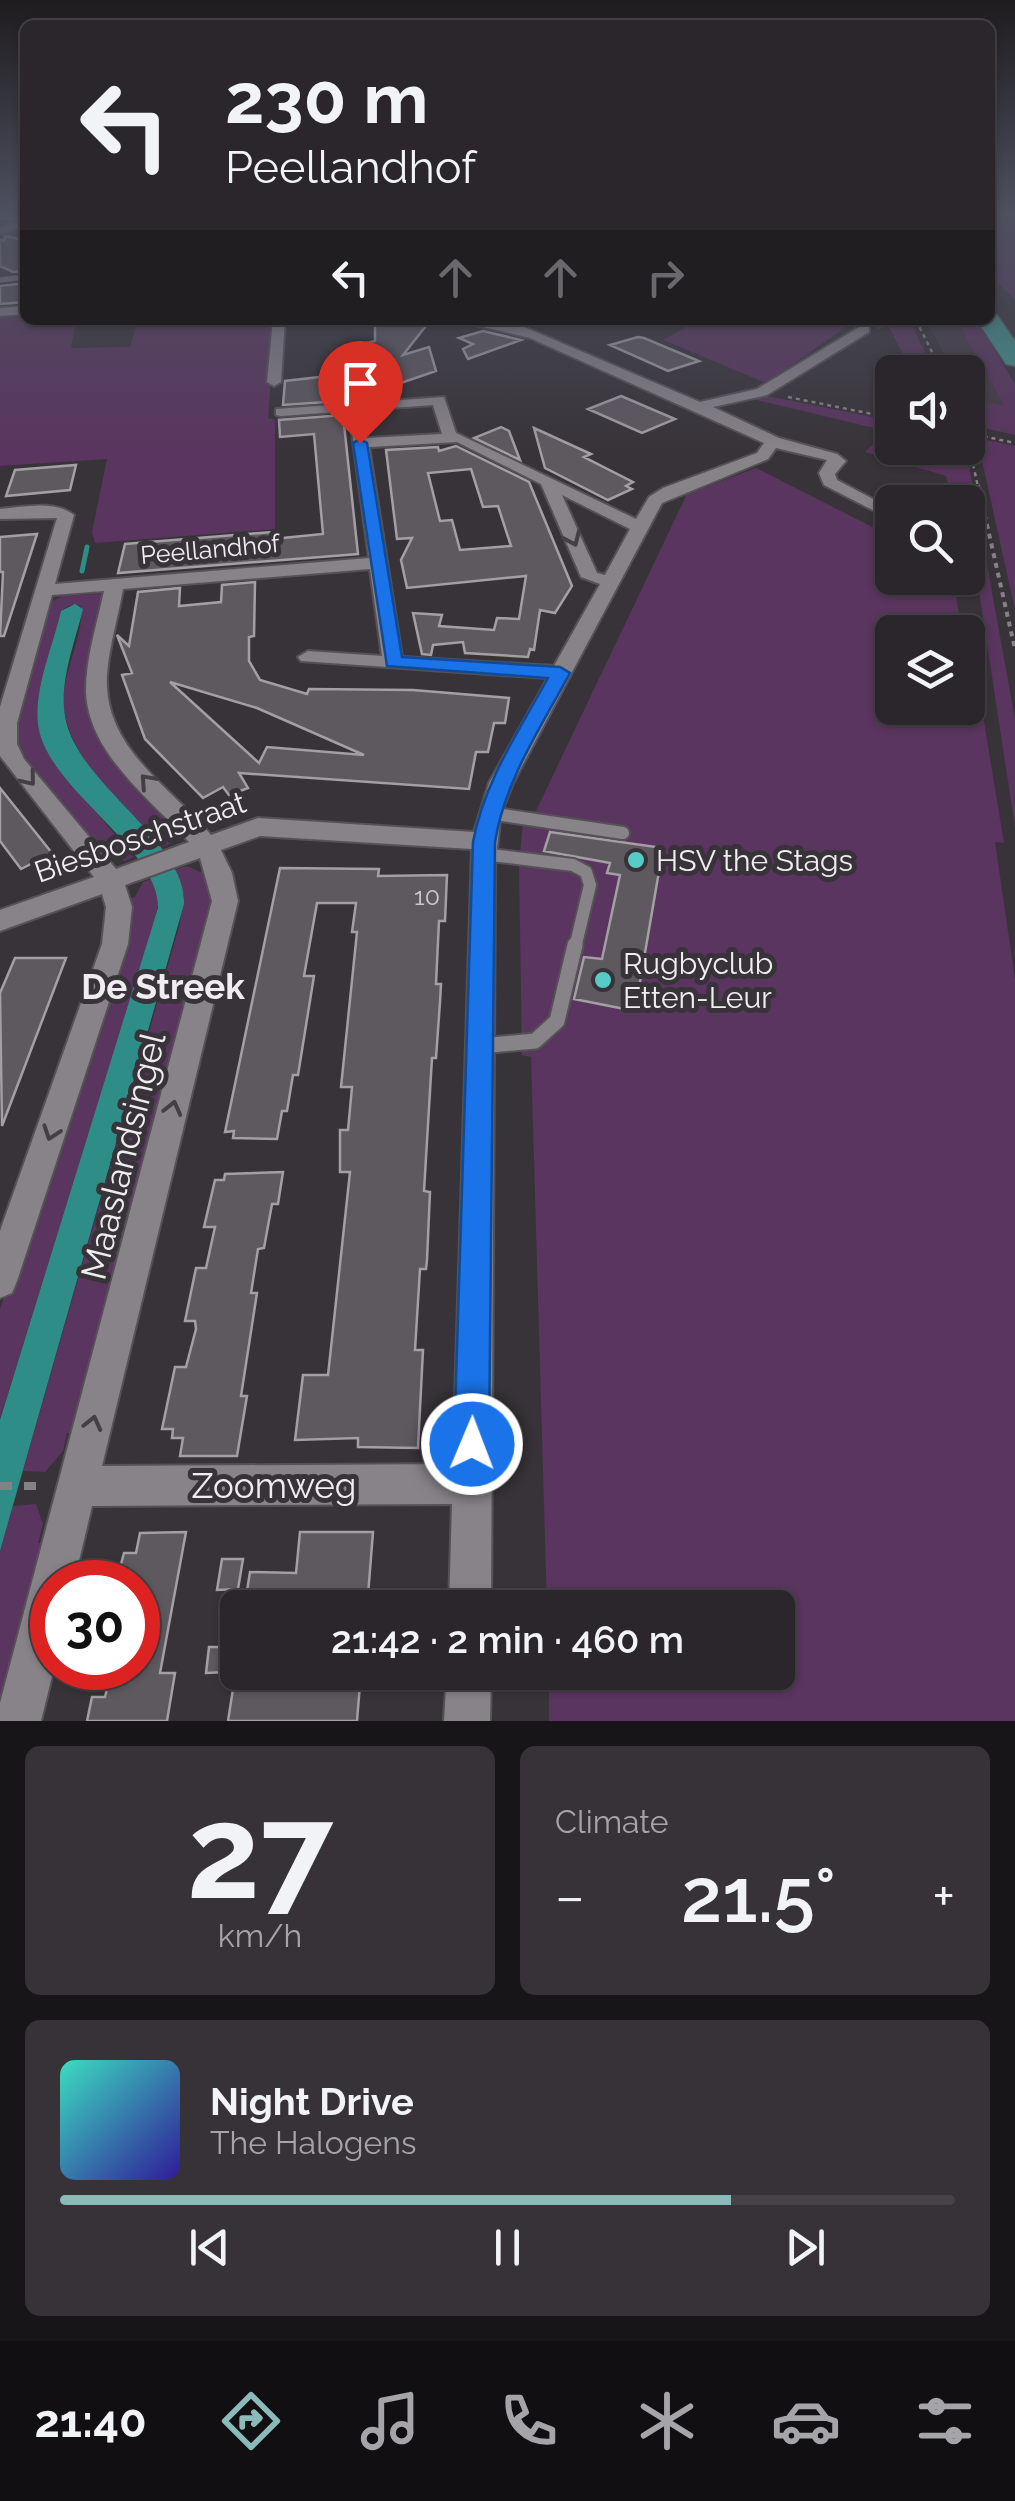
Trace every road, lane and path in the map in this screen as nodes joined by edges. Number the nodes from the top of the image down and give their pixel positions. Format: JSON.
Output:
{"nodes":[{"id":1,"x":995,"y":310,"type":"edge"},
{"id":2,"x":279,"y":325,"type":"edge"},
{"id":3,"x":499,"y":325,"type":"edge"},
{"id":4,"x":918,"y":325,"type":"edge"},
{"id":5,"x":865,"y":329,"type":"dead end"},
{"id":6,"x":934,"y":355,"type":"edge"},
{"id":7,"x":1015,"y":359,"type":"edge"},
{"id":8,"x":274,"y":382,"type":"dead end"},
{"id":9,"x":762,"y":392,"type":"junction"},
{"id":10,"x":355,"y":406,"type":"junction"},
{"id":11,"x":696,"y":406,"type":"junction"},
{"id":12,"x":280,"y":412,"type":"dead end"},
{"id":13,"x":875,"y":415,"type":"edge"},
{"id":14,"x":450,"y":436,"type":"junction"},
{"id":15,"x":985,"y":437,"type":"edge"},
{"id":16,"x":360,"y":443,"type":"junction"},
{"id":17,"x":771,"y":443,"type":"junction"},
{"id":18,"x":1015,"y":443,"type":"edge"},
{"id":19,"x":973,"y":465,"type":"edge"},
{"id":20,"x":548,"y":481,"type":"junction"},
{"id":21,"x":875,"y":506,"type":"edge"},
{"id":22,"x":0,"y":514,"type":"edge"},
{"id":23,"x":639,"y":528,"type":"junction"},
{"id":24,"x":378,"y":563,"type":"junction"},
{"id":25,"x":610,"y":581,"type":"junction"},
{"id":26,"x":115,"y":584,"type":"junction"},
{"id":27,"x":46,"y":590,"type":"junction"},
{"id":28,"x":1015,"y":649,"type":"edge"},
{"id":29,"x":308,"y":657,"type":"dead end"},
{"id":30,"x":393,"y":662,"type":"junction"},
{"id":31,"x":560,"y":673,"type":"junction"},
{"id":32,"x":489,"y":813,"type":"junction"},
{"id":33,"x":623,"y":833,"type":"dead end"},
{"id":34,"x":483,"y":848,"type":"junction"},
{"id":35,"x":192,"y":849,"type":"junction"},
{"id":36,"x":121,"y":876,"type":"junction"},
{"id":37,"x":0,"y":920,"type":"edge"},
{"id":38,"x":479,"y":1046,"type":"junction"},
{"id":39,"x":0,"y":1282,"type":"edge"},
{"id":40,"x":471,"y":1484,"type":"junction"},
{"id":41,"x":0,"y":1486,"type":"edge"},
{"id":42,"x":58,"y":1486,"type":"junction"},
{"id":43,"x":470,"y":1590,"type":"edge"},
{"id":44,"x":468,"y":1690,"type":"edge"},
{"id":45,"x":18,"y":1721,"type":"edge"},
{"id":46,"x":466,"y":1721,"type":"edge"}],
"edges":[{"from":1,"to":7,"type":"highway"},
{"from":2,"to":8,"type":"street"},
{"from":3,"to":11,"type":"street"},
{"from":4,"to":6,"type":"path"},
{"from":5,"to":9,"type":"street"},
{"from":9,"to":11,"type":"street"},
{"from":9,"to":13,"type":"path"},
{"from":10,"to":12,"type":"street"},
{"from":10,"to":14,"type":"street"},
{"from":10,"to":16,"type":"street"},
{"from":11,"to":17,"type":"street"},
{"from":14,"to":16,"type":"street"},
{"from":14,"to":20,"type":"street"},
{"from":15,"to":18,"type":"path"},
{"from":16,"to":24,"type":"street"},
{"from":17,"to":21,"type":"street"},
{"from":17,"to":23,"type":"street"},
{"from":19,"to":28,"type":"path"},
{"from":20,"to":23,"type":"street"},
{"from":20,"to":25,"type":"street","one_way":true},
{"from":22,"to":27,"type":"street"},
{"from":23,"to":25,"type":"street"},
{"from":24,"to":26,"type":"street","name":"Peellandhof"},
{"from":24,"to":30,"type":"street"},
{"from":25,"to":31,"type":"street"},
{"from":26,"to":27,"type":"street","name":"Peellandhof"},
{"from":35,"to":26,"type":"street","name":"Maaslandsingel","one_way":true},
{"from":27,"to":36,"type":"street","one_way":true},
{"from":29,"to":30,"type":"street"},
{"from":30,"to":31,"type":"street"},
{"from":31,"to":32,"type":"street"},
{"from":32,"to":33,"type":"lane"},
{"from":32,"to":34,"type":"street"},
{"from":34,"to":35,"type":"street","name":"Biesboschstraat"},
{"from":34,"to":38,"type":"street"},
{"from":34,"to":38,"type":"lane"},
{"from":35,"to":36,"type":"street","name":"Biesboschstraat"},
{"from":42,"to":35,"type":"street","name":"Maaslandsingel","one_way":true},
{"from":36,"to":37,"type":"street","name":"Biesboschstraat"},
{"from":36,"to":39,"type":"street","name":"Maaslandsingel","one_way":true},
{"from":38,"to":40,"type":"street"},
{"from":40,"to":42,"type":"street","name":"Zoomweg"},
{"from":40,"to":43,"type":"street"},
{"from":41,"to":42,"type":"path"},
{"from":42,"to":45,"type":"street","name":"Maaslandsingel"},
{"from":44,"to":46,"type":"street"}]}
